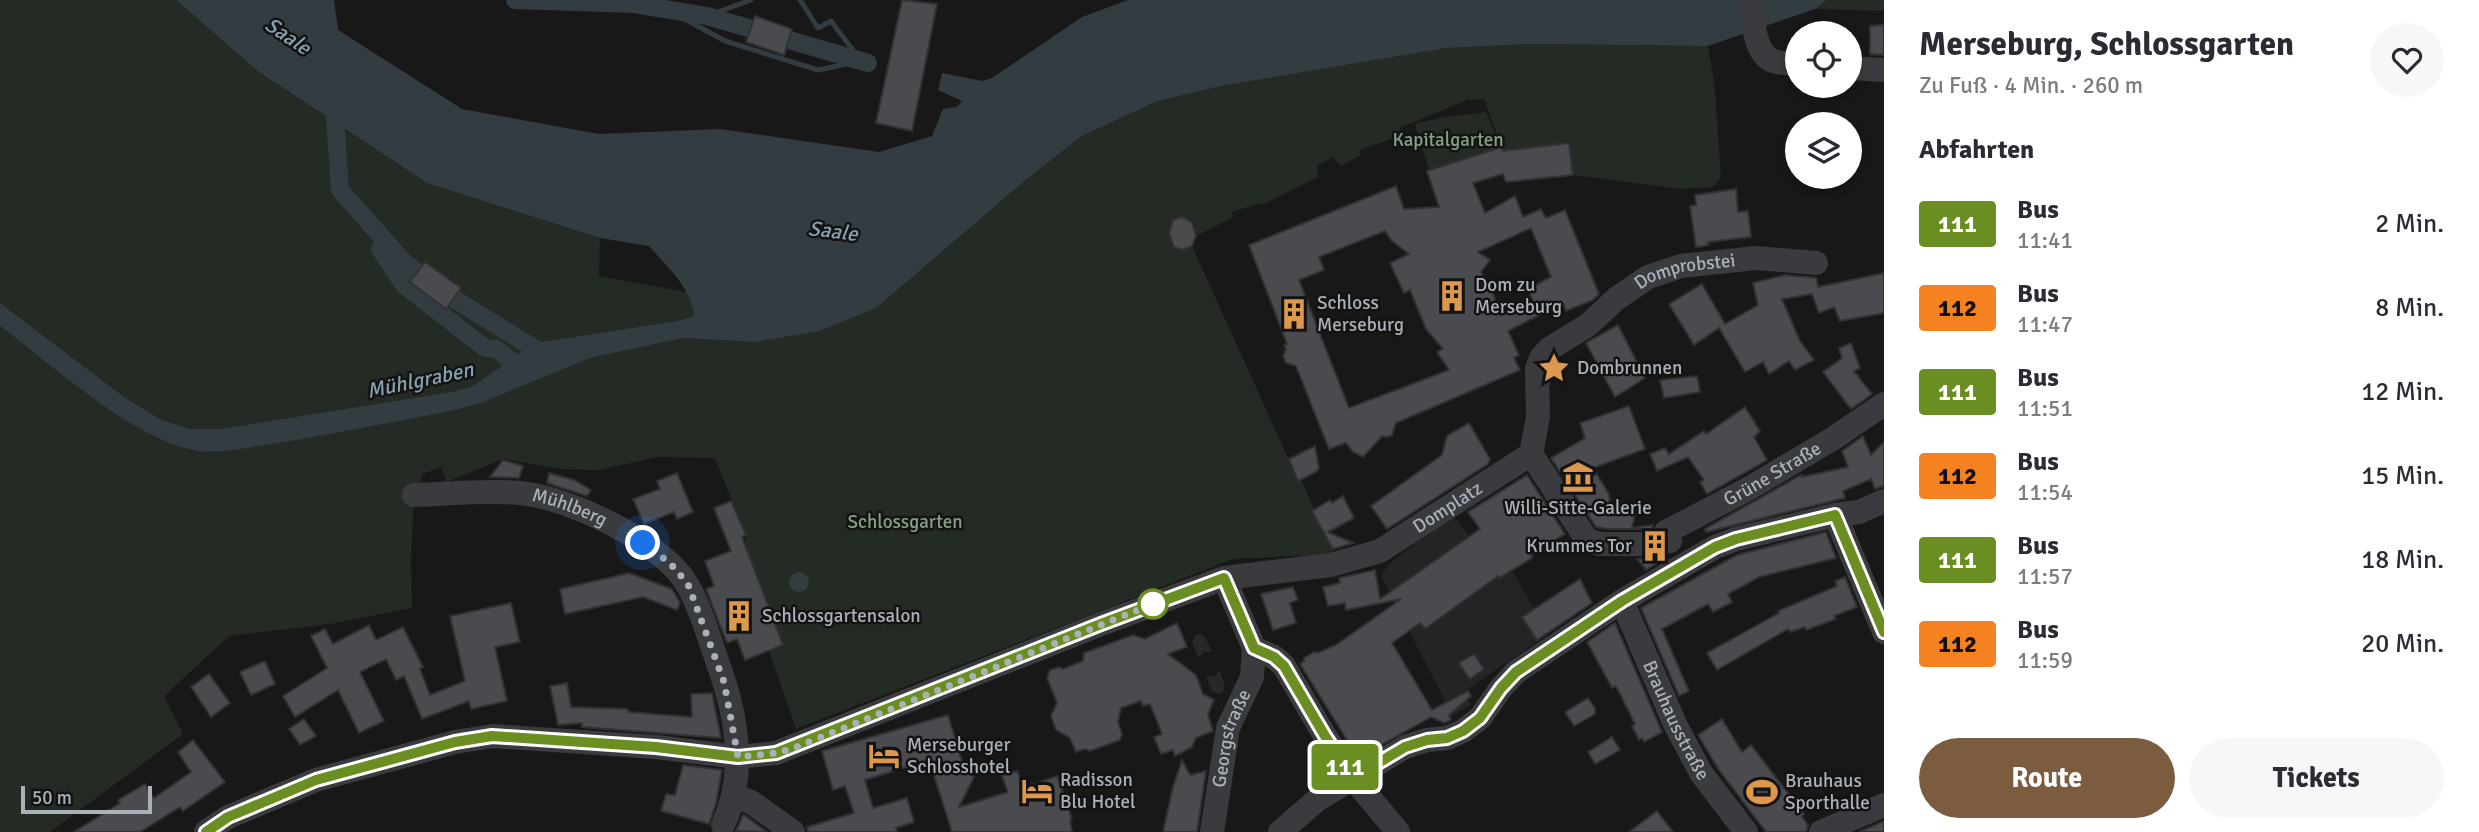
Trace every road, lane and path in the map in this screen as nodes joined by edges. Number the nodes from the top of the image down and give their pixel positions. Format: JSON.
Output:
{"nodes":[{"id":1,"x":1751,"y":0,"type":"edge"},
{"id":2,"x":1785,"y":63,"type":"edge"},
{"id":3,"x":1862,"y":69,"type":"edge"},
{"id":4,"x":1884,"y":70,"type":"edge"},
{"id":5,"x":1816,"y":263,"type":"dead end"},
{"id":6,"x":1884,"y":404,"type":"edge"},
{"id":7,"x":1531,"y":454,"type":"junction"},
{"id":8,"x":414,"y":495,"type":"dead end"},
{"id":9,"x":1884,"y":501,"type":"edge"},
{"id":10,"x":1835,"y":515,"type":"junction"},
{"id":11,"x":1660,"y":543,"type":"junction"},
{"id":12,"x":1683,"y":566,"type":"junction"},
{"id":13,"x":1224,"y":578,"type":"junction"},
{"id":14,"x":1622,"y":601,"type":"junction"},
{"id":15,"x":1884,"y":632,"type":"edge"},
{"id":16,"x":1254,"y":648,"type":"junction"},
{"id":17,"x":738,"y":757,"type":"junction"},
{"id":18,"x":1353,"y":778,"type":"junction"},
{"id":19,"x":733,"y":796,"type":"junction"},
{"id":20,"x":1884,"y":805,"type":"edge"},
{"id":21,"x":723,"y":825,"type":"dead end"},
{"id":22,"x":206,"y":832,"type":"edge"},
{"id":23,"x":793,"y":832,"type":"edge"},
{"id":24,"x":1212,"y":832,"type":"edge"},
{"id":25,"x":1280,"y":832,"type":"edge"},
{"id":26,"x":1398,"y":832,"type":"edge"},
{"id":27,"x":1746,"y":832,"type":"edge"},
{"id":28,"x":1821,"y":832,"type":"edge"}],
"edges":[{"from":1,"to":2,"type":"street"},
{"from":3,"to":4,"type":"street"},
{"from":5,"to":7,"type":"street","name":"Domprobstei"},
{"from":6,"to":11,"type":"street","name":"Grüne Straße"},
{"from":7,"to":11,"type":"street"},
{"from":7,"to":13,"type":"street","name":"Domplatz"},
{"from":8,"to":17,"type":"street","name":"Mühlberg"},
{"from":9,"to":10,"type":"street"},
{"from":10,"to":12,"type":"street"},
{"from":10,"to":15,"type":"street"},
{"from":11,"to":12,"type":"street"},
{"from":12,"to":14,"type":"street"},
{"from":13,"to":16,"type":"street"},
{"from":13,"to":17,"type":"street","name":"Domplatz"},
{"from":14,"to":18,"type":"street"},
{"from":14,"to":27,"type":"street","name":"Brauhausstraße"},
{"from":16,"to":18,"type":"street"},
{"from":16,"to":24,"type":"street","name":"Georgstraße"},
{"from":17,"to":19,"type":"street","name":"Mühlberg"},
{"from":17,"to":22,"type":"street","name":"Domplatz"},
{"from":18,"to":25,"type":"street"},
{"from":18,"to":26,"type":"street"},
{"from":19,"to":21,"type":"street","name":"Mühlberg"},
{"from":19,"to":23,"type":"street"},
{"from":20,"to":28,"type":"street"}]}
